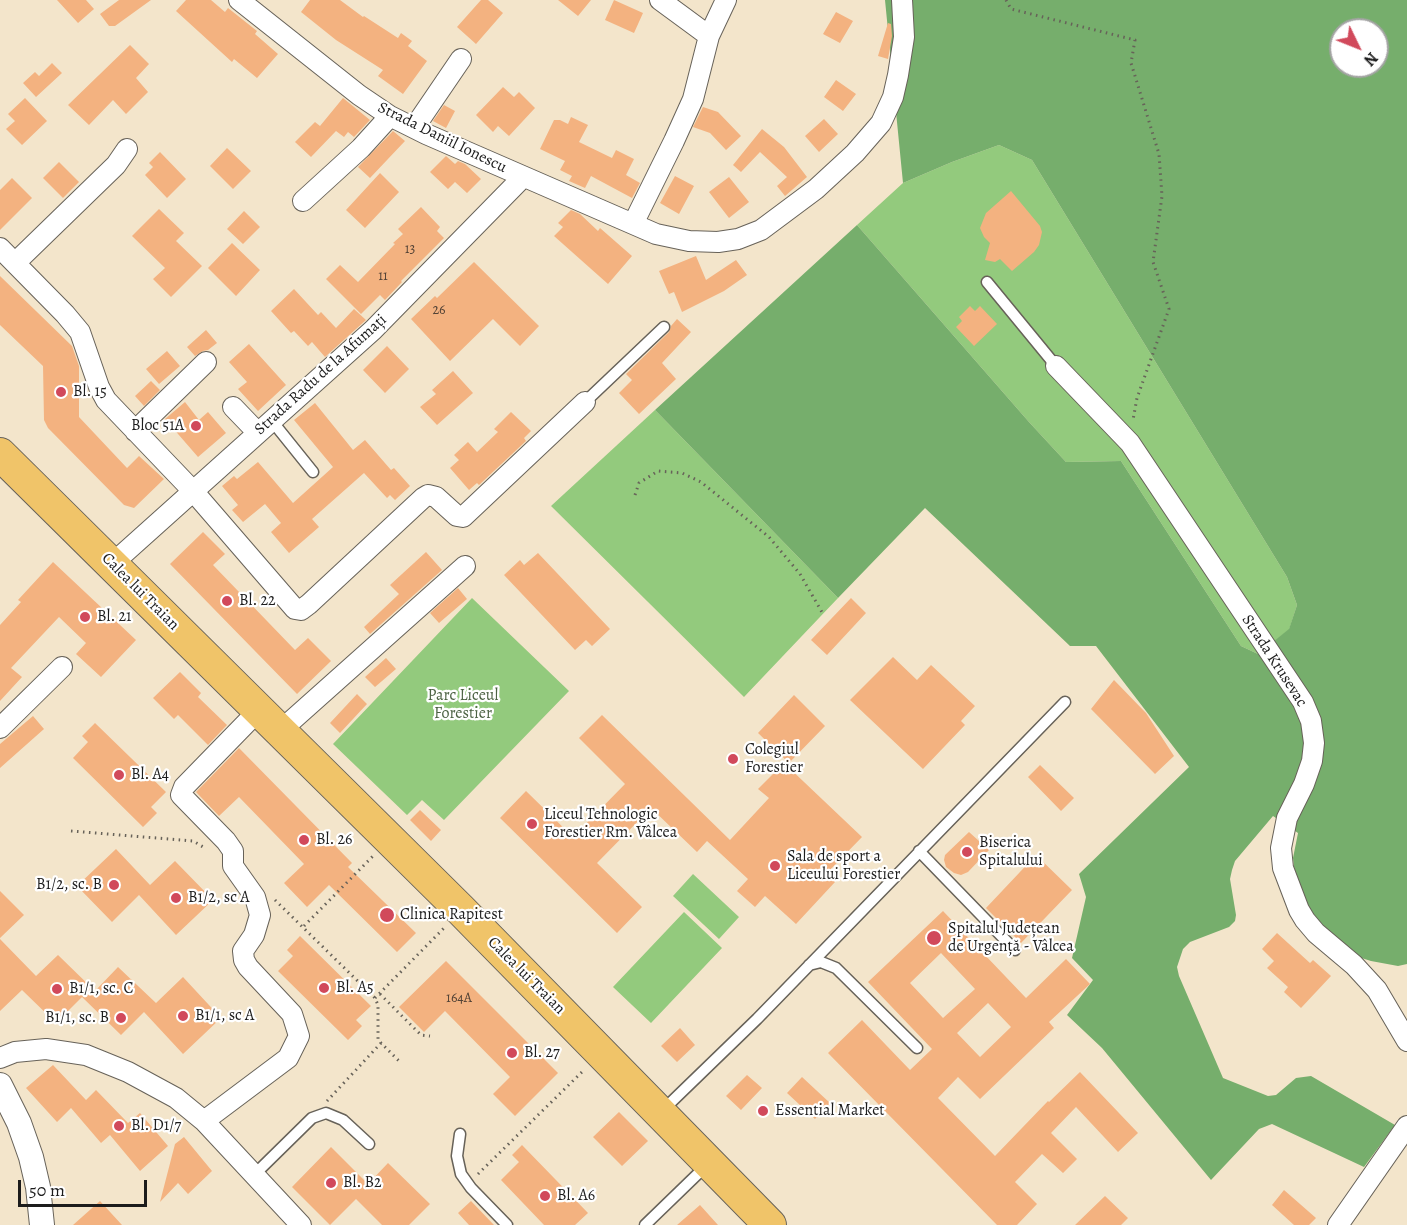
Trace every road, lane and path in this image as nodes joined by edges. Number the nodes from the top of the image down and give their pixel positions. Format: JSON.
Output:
{"nodes":[{"id":1,"x":239,"y":0,"type":"edge"},
{"id":2,"x":660,"y":0,"type":"edge"},
{"id":3,"x":726,"y":0,"type":"edge"},
{"id":4,"x":902,"y":0,"type":"edge"},
{"id":5,"x":1006,"y":0,"type":"edge"},
{"id":6,"x":709,"y":36,"type":"junction"},
{"id":7,"x":461,"y":59,"type":"dead end"},
{"id":8,"x":390,"y":116,"type":"junction"},
{"id":9,"x":414,"y":128,"type":"junction"},
{"id":10,"x":126,"y":149,"type":"dead end"},
{"id":11,"x":523,"y":177,"type":"junction"},
{"id":12,"x":303,"y":201,"type":"dead end"},
{"id":13,"x":633,"y":224,"type":"junction"},
{"id":14,"x":0,"y":248,"type":"edge"},
{"id":15,"x":15,"y":263,"type":"junction"},
{"id":16,"x":987,"y":282,"type":"dead end"},
{"id":17,"x":664,"y":327,"type":"dead end"},
{"id":18,"x":206,"y":362,"type":"dead end"},
{"id":19,"x":1056,"y":366,"type":"joint"},
{"id":20,"x":585,"y":402,"type":"joint"},
{"id":21,"x":233,"y":407,"type":"dead end"},
{"id":22,"x":265,"y":427,"type":"junction"},
{"id":23,"x":135,"y":431,"type":"junction"},
{"id":24,"x":1130,"y":443,"type":"junction"},
{"id":25,"x":0,"y":454,"type":"edge"},
{"id":26,"x":313,"y":472,"type":"dead end"},
{"id":27,"x":193,"y":491,"type":"junction"},
{"id":28,"x":636,"y":495,"type":"dead end"},
{"id":29,"x":112,"y":564,"type":"junction"},
{"id":30,"x":465,"y":566,"type":"dead end"},
{"id":31,"x":823,"y":614,"type":"dead end"},
{"id":32,"x":62,"y":667,"type":"dead end"},
{"id":33,"x":1065,"y":702,"type":"dead end"},
{"id":34,"x":269,"y":721,"type":"junction"},
{"id":35,"x":0,"y":728,"type":"edge"},
{"id":36,"x":71,"y":831,"type":"dead end"},
{"id":37,"x":389,"y":839,"type":"junction"},
{"id":38,"x":919,"y":851,"type":"junction"},
{"id":39,"x":233,"y":866,"type":"junction"},
{"id":40,"x":268,"y":895,"type":"dead end"},
{"id":41,"x":303,"y":926,"type":"junction"},
{"id":42,"x":428,"y":945,"type":"dead end"},
{"id":43,"x":1015,"y":950,"type":"dead end"},
{"id":44,"x":809,"y":965,"type":"junction"},
{"id":45,"x":380,"y":994,"type":"junction"},
{"id":46,"x":375,"y":998,"type":"junction"},
{"id":47,"x":430,"y":1036,"type":"dead end"},
{"id":48,"x":1407,"y":1041,"type":"edge"},
{"id":49,"x":381,"y":1043,"type":"junction"},
{"id":50,"x":917,"y":1048,"type":"dead end"},
{"id":51,"x":0,"y":1058,"type":"edge"},
{"id":52,"x":399,"y":1062,"type":"dead end"},
{"id":53,"x":577,"y":1077,"type":"dead end"},
{"id":54,"x":2,"y":1092,"type":"edge"},
{"id":55,"x":660,"y":1112,"type":"junction"},
{"id":56,"x":312,"y":1118,"type":"junction"},
{"id":57,"x":204,"y":1120,"type":"junction"},
{"id":58,"x":1407,"y":1126,"type":"edge"},
{"id":59,"x":460,"y":1134,"type":"dead end"},
{"id":60,"x":369,"y":1144,"type":"dead end"},
{"id":61,"x":710,"y":1162,"type":"junction"},
{"id":62,"x":255,"y":1174,"type":"junction"},
{"id":63,"x":468,"y":1184,"type":"junction"},
{"id":64,"x":42,"y":1225,"type":"edge"},
{"id":65,"x":301,"y":1225,"type":"edge"},
{"id":66,"x":507,"y":1225,"type":"edge"},
{"id":67,"x":645,"y":1225,"type":"edge"},
{"id":68,"x":770,"y":1225,"type":"edge"},
{"id":69,"x":1338,"y":1225,"type":"edge"}],
"edges":[{"from":1,"to":8,"type":"street","name":"Strada Daniil Ionescu"},
{"from":2,"to":6,"type":"street"},
{"from":3,"to":6,"type":"street"},
{"from":4,"to":13,"type":"street","name":"Strada Daniil Ionescu"},
{"from":5,"to":24,"type":"path"},
{"from":6,"to":13,"type":"street"},
{"from":7,"to":9,"type":"street"},
{"from":8,"to":9,"type":"street","name":"Strada Daniil Ionescu"},
{"from":8,"to":12,"type":"street"},
{"from":9,"to":11,"type":"street","name":"Strada Daniil Ionescu"},
{"from":10,"to":15,"type":"street"},
{"from":11,"to":13,"type":"street","name":"Strada Daniil Ionescu"},
{"from":11,"to":22,"type":"street","name":"Strada Radu de la Afumați"},
{"from":14,"to":15,"type":"street"},
{"from":15,"to":23,"type":"street"},
{"from":16,"to":19,"type":"lane"},
{"from":17,"to":20,"type":"lane"},
{"from":18,"to":23,"type":"street"},
{"from":19,"to":24,"type":"street","name":"Strada Krusevac"},
{"from":20,"to":27,"type":"street"},
{"from":21,"to":22,"type":"street"},
{"from":22,"to":26,"type":"lane"},
{"from":22,"to":27,"type":"street","name":"Strada Radu de la Afumați"},
{"from":23,"to":27,"type":"street"},
{"from":24,"to":48,"type":"street","name":"Strada Krusevac"},
{"from":25,"to":29,"type":"main road","name":"Calea lui Traian"},
{"from":27,"to":29,"type":"street","name":"Strada Radu de la Afumați"},
{"from":28,"to":31,"type":"path"},
{"from":29,"to":34,"type":"main road","name":"Calea lui Traian"},
{"from":30,"to":34,"type":"street"},
{"from":32,"to":35,"type":"street"},
{"from":33,"to":38,"type":"lane"},
{"from":34,"to":37,"type":"main road","name":"Calea lui Traian"},
{"from":34,"to":39,"type":"street"},
{"from":36,"to":39,"type":"path"},
{"from":37,"to":41,"type":"path"},
{"from":37,"to":55,"type":"main road","name":"Calea lui Traian"},
{"from":38,"to":43,"type":"lane"},
{"from":38,"to":44,"type":"lane"},
{"from":39,"to":57,"type":"street"},
{"from":40,"to":41,"type":"path"},
{"from":41,"to":46,"type":"path"},
{"from":42,"to":45,"type":"path"},
{"from":44,"to":50,"type":"lane"},
{"from":44,"to":55,"type":"lane"},
{"from":45,"to":46,"type":"path"},
{"from":45,"to":47,"type":"path"},
{"from":46,"to":49,"type":"path"},
{"from":49,"to":52,"type":"path"},
{"from":49,"to":56,"type":"path"},
{"from":51,"to":57,"type":"street"},
{"from":53,"to":63,"type":"path"},
{"from":54,"to":64,"type":"street"},
{"from":55,"to":61,"type":"main road","name":"Calea lui Traian"},
{"from":56,"to":60,"type":"lane"},
{"from":56,"to":62,"type":"lane"},
{"from":57,"to":62,"type":"street"},
{"from":58,"to":69,"type":"street"},
{"from":59,"to":63,"type":"lane"},
{"from":61,"to":67,"type":"lane"},
{"from":61,"to":68,"type":"main road","name":"Calea lui Traian"},
{"from":62,"to":65,"type":"street"},
{"from":63,"to":66,"type":"lane"}]}
